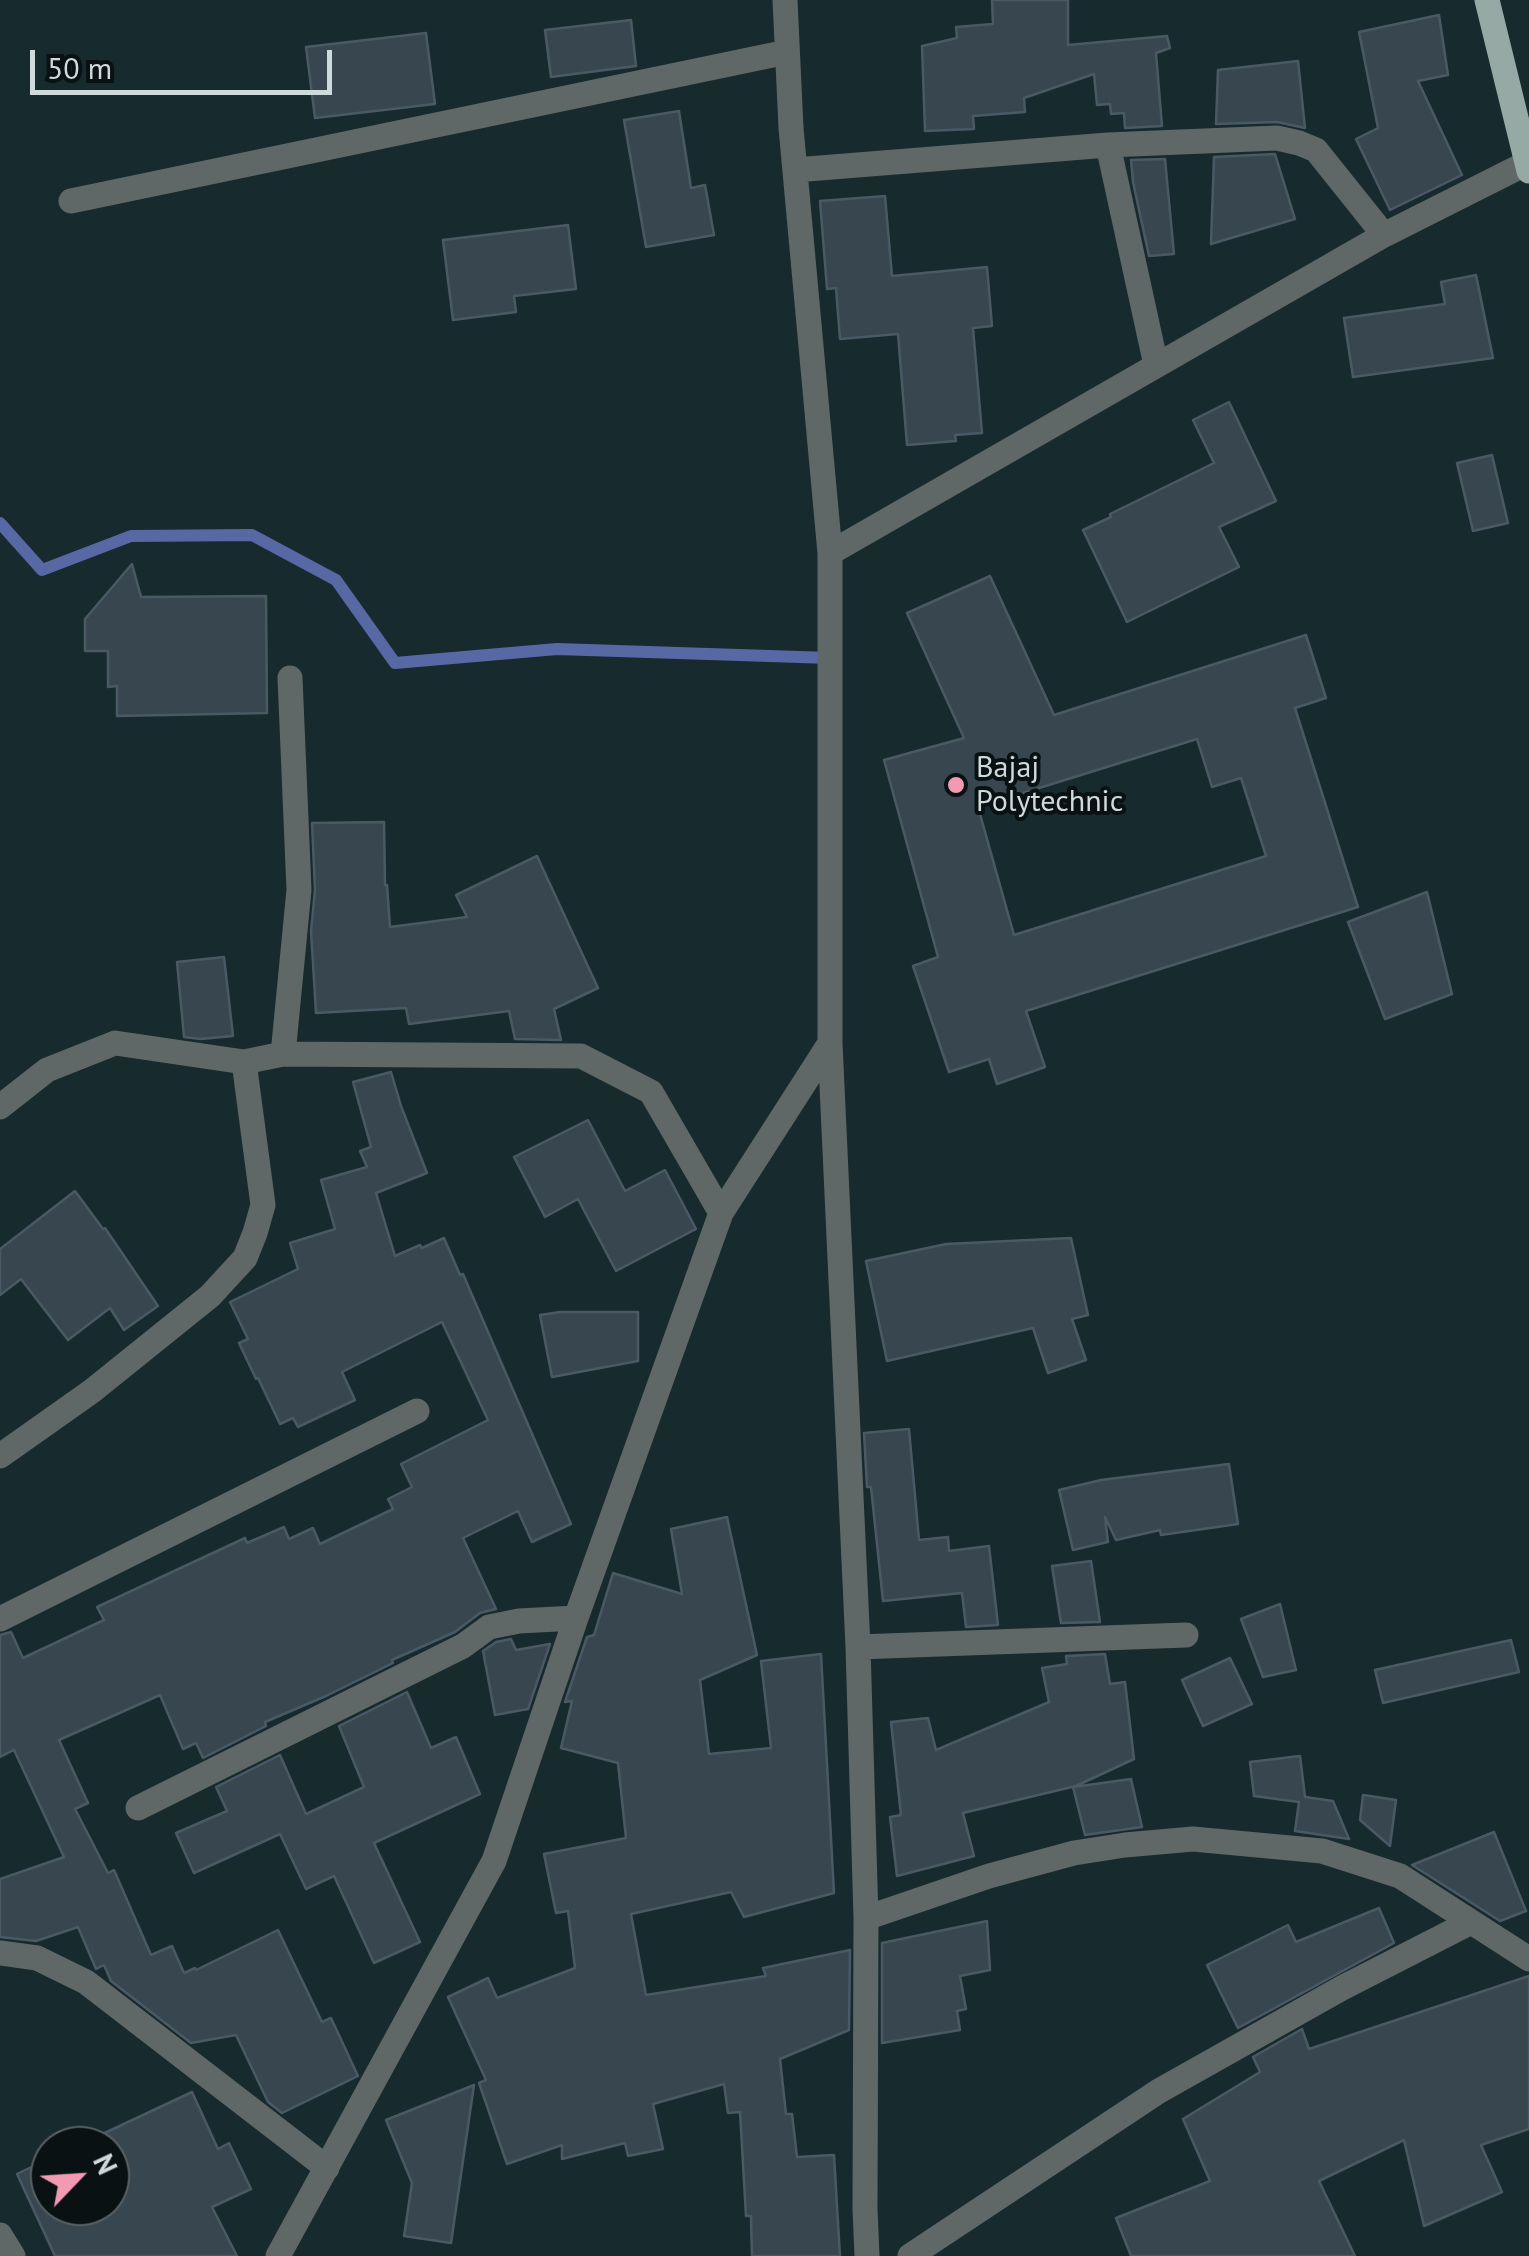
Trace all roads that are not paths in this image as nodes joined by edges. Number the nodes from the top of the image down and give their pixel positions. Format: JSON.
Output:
{"nodes":[{"id":1,"x":784,"y":0,"type":"edge"},
{"id":2,"x":1487,"y":0,"type":"edge"},
{"id":3,"x":788,"y":52,"type":"junction"},
{"id":4,"x":1108,"y":145,"type":"junction"},
{"id":5,"x":1528,"y":165,"type":"edge"},
{"id":6,"x":795,"y":170,"type":"junction"},
{"id":7,"x":72,"y":201,"type":"dead end"},
{"id":8,"x":1384,"y":235,"type":"junction"},
{"id":9,"x":1156,"y":366,"type":"junction"},
{"id":10,"x":830,"y":552,"type":"junction"},
{"id":11,"x":290,"y":678,"type":"dead end"},
{"id":12,"x":830,"y":1043,"type":"junction"},
{"id":13,"x":283,"y":1054,"type":"junction"},
{"id":14,"x":244,"y":1062,"type":"junction"},
{"id":15,"x":0,"y":1107,"type":"edge"},
{"id":16,"x":721,"y":1213,"type":"junction"},
{"id":17,"x":416,"y":1411,"type":"dead end"},
{"id":18,"x":0,"y":1456,"type":"edge"},
{"id":19,"x":576,"y":1618,"type":"junction"},
{"id":20,"x":0,"y":1619,"type":"edge"},
{"id":21,"x":1186,"y":1635,"type":"dead end"},
{"id":22,"x":858,"y":1646,"type":"junction"},
{"id":23,"x":138,"y":1808,"type":"dead end"},
{"id":24,"x":866,"y":1918,"type":"junction"},
{"id":25,"x":1471,"y":1922,"type":"junction"},
{"id":26,"x":0,"y":1954,"type":"edge"},
{"id":27,"x":1529,"y":1959,"type":"edge"},
{"id":28,"x":327,"y":2168,"type":"junction"},
{"id":29,"x":0,"y":2235,"type":"edge"},
{"id":30,"x":13,"y":2256,"type":"edge"},
{"id":31,"x":278,"y":2256,"type":"edge"},
{"id":32,"x":867,"y":2256,"type":"edge"},
{"id":33,"x":910,"y":2256,"type":"edge"}],
"edges":[{"from":1,"to":3,"type":"street"},
{"from":2,"to":5,"type":"main road"},
{"from":3,"to":6,"type":"street"},
{"from":3,"to":7,"type":"street"},
{"from":4,"to":6,"type":"street"},
{"from":4,"to":8,"type":"street"},
{"from":4,"to":9,"type":"street"},
{"from":5,"to":8,"type":"street"},
{"from":6,"to":10,"type":"street"},
{"from":8,"to":9,"type":"street"},
{"from":9,"to":10,"type":"street"},
{"from":10,"to":12,"type":"street"},
{"from":11,"to":13,"type":"street"},
{"from":12,"to":16,"type":"street"},
{"from":12,"to":22,"type":"street"},
{"from":13,"to":14,"type":"street"},
{"from":13,"to":16,"type":"street"},
{"from":14,"to":15,"type":"street"},
{"from":14,"to":18,"type":"street"},
{"from":16,"to":19,"type":"street"},
{"from":17,"to":20,"type":"street"},
{"from":19,"to":23,"type":"street"},
{"from":19,"to":28,"type":"street"},
{"from":21,"to":22,"type":"street"},
{"from":22,"to":24,"type":"street"},
{"from":24,"to":25,"type":"street"},
{"from":24,"to":32,"type":"street"},
{"from":25,"to":27,"type":"street"},
{"from":25,"to":33,"type":"street"},
{"from":26,"to":28,"type":"street"},
{"from":28,"to":31,"type":"street"},
{"from":29,"to":30,"type":"street"}]}
